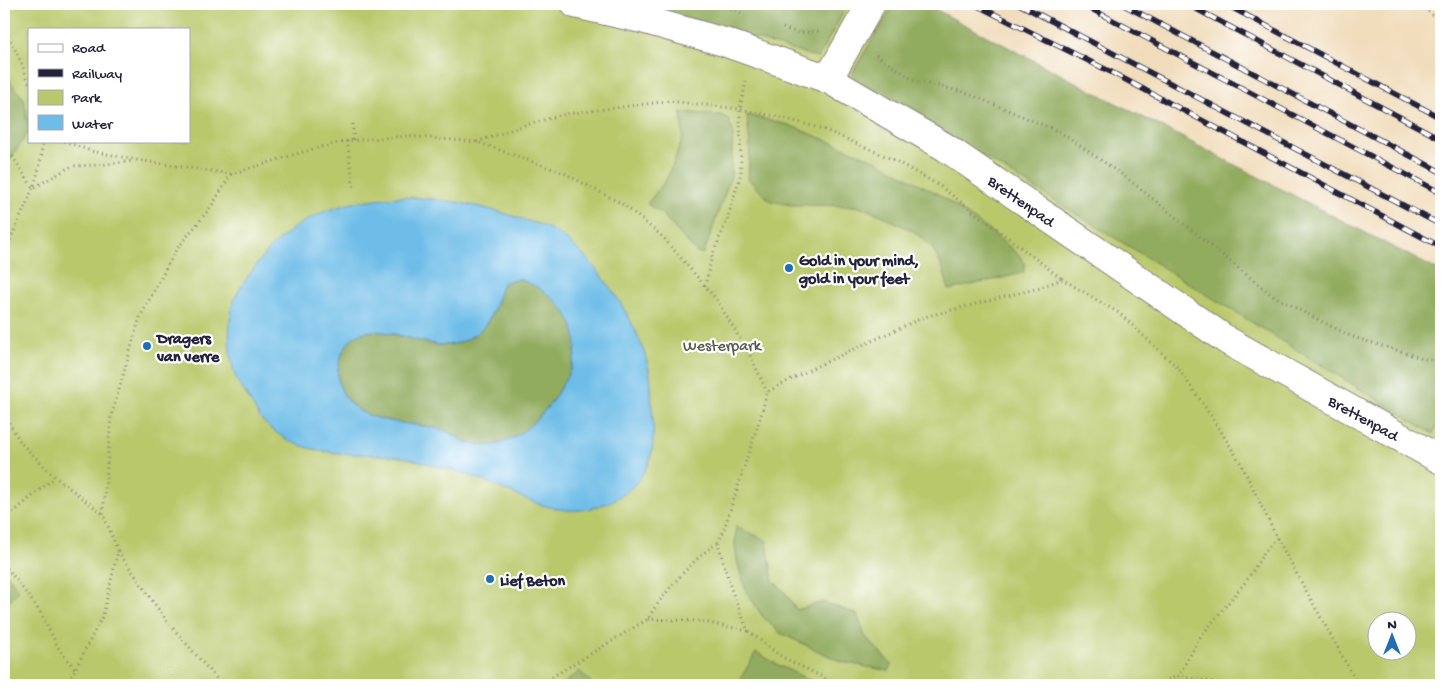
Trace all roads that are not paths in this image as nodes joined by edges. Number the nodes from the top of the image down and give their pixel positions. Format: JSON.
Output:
{"nodes":[{"id":1,"x":575,"y":4,"type":"edge"},
{"id":2,"x":871,"y":4,"type":"edge"},
{"id":3,"x":828,"y":79,"type":"junction"},
{"id":4,"x":1441,"y":460,"type":"edge"}],
"edges":[{"from":1,"to":3,"type":"street","name":"Brettenpad"},
{"from":2,"to":3,"type":"street"},
{"from":3,"to":4,"type":"street","name":"Brettenpad"}]}
